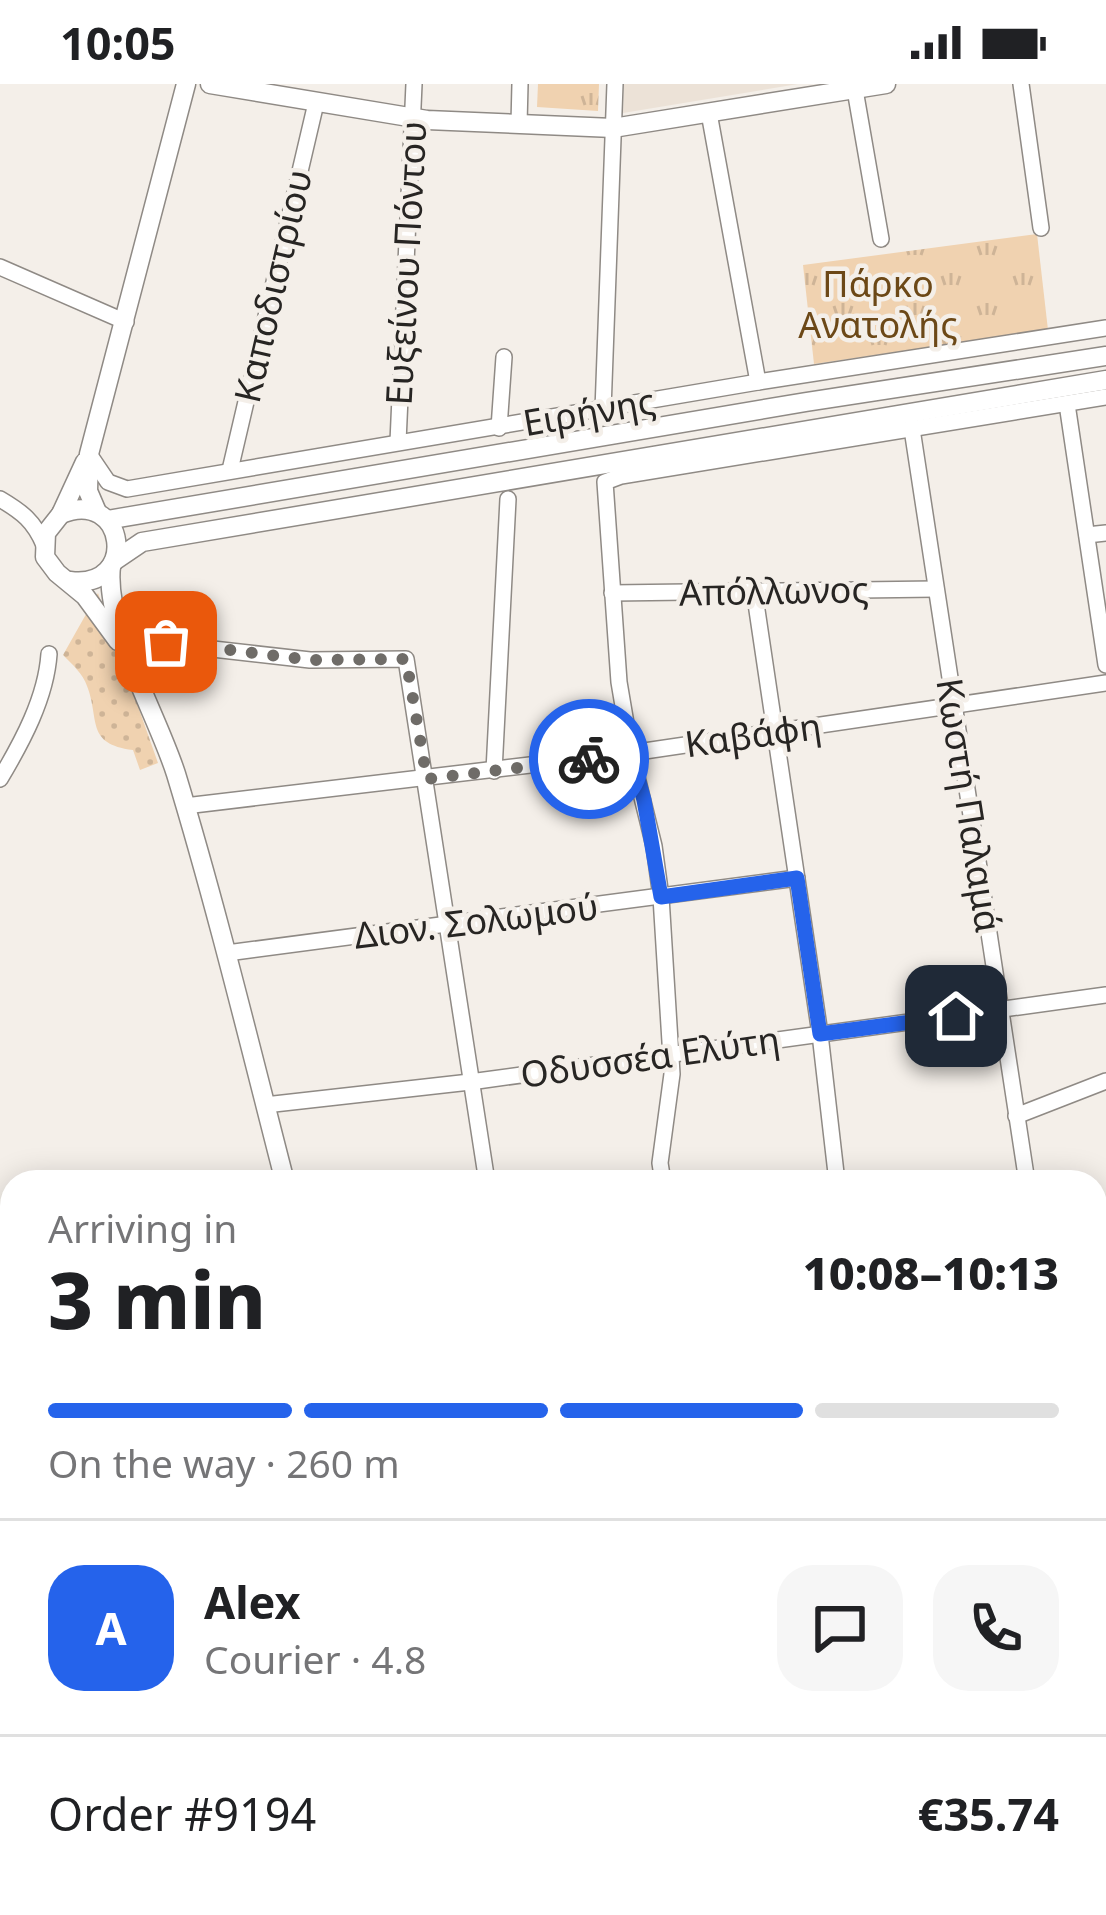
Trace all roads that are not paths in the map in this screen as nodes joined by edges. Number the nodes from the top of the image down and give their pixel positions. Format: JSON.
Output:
{"nodes":[{"id":1,"x":186,"y":84,"type":"edge"},
{"id":2,"x":210,"y":84,"type":"edge"},
{"id":3,"x":414,"y":84,"type":"edge"},
{"id":4,"x":520,"y":84,"type":"edge"},
{"id":5,"x":615,"y":84,"type":"edge"},
{"id":6,"x":886,"y":84,"type":"edge"},
{"id":7,"x":1021,"y":84,"type":"edge"},
{"id":8,"x":854,"y":87,"type":"edge"},
{"id":9,"x":316,"y":103,"type":"junction"},
{"id":10,"x":709,"y":113,"type":"junction"},
{"id":11,"x":412,"y":118,"type":"junction"},
{"id":12,"x":519,"y":124,"type":"junction"},
{"id":13,"x":613,"y":128,"type":"junction"},
{"id":14,"x":1041,"y":228,"type":"dead end"},
{"id":15,"x":881,"y":238,"type":"dead end"},
{"id":16,"x":0,"y":267,"type":"edge"},
{"id":17,"x":126,"y":322,"type":"junction"},
{"id":18,"x":1106,"y":328,"type":"edge"},
{"id":19,"x":1106,"y":356,"type":"edge"},
{"id":20,"x":504,"y":357,"type":"dead end"},
{"id":21,"x":1106,"y":380,"type":"edge"},
{"id":22,"x":758,"y":382,"type":"junction"},
{"id":23,"x":1106,"y":397,"type":"edge"},
{"id":24,"x":1067,"y":404,"type":"junction"},
{"id":25,"x":603,"y":410,"type":"junction"},
{"id":26,"x":499,"y":428,"type":"junction"},
{"id":27,"x":912,"y":429,"type":"junction"},
{"id":28,"x":398,"y":442,"type":"junction"},
{"id":29,"x":89,"y":454,"type":"junction"},
{"id":30,"x":230,"y":470,"type":"junction"},
{"id":31,"x":0,"y":499,"type":"edge"},
{"id":32,"x":508,"y":499,"type":"dead end"},
{"id":33,"x":61,"y":514,"type":"junction"},
{"id":34,"x":102,"y":516,"type":"junction"},
{"id":35,"x":1106,"y":533,"type":"edge"},
{"id":36,"x":1087,"y":535,"type":"junction"},
{"id":37,"x":44,"y":545,"type":"junction"},
{"id":38,"x":112,"y":564,"type":"junction"},
{"id":39,"x":70,"y":581,"type":"junction"},
{"id":40,"x":936,"y":589,"type":"junction"},
{"id":41,"x":754,"y":590,"type":"junction"},
{"id":42,"x":612,"y":593,"type":"junction"},
{"id":43,"x":124,"y":639,"type":"junction"},
{"id":44,"x":49,"y":654,"type":"dead end"},
{"id":45,"x":132,"y":659,"type":"junction"},
{"id":46,"x":1106,"y":665,"type":"edge"},
{"id":47,"x":1106,"y":683,"type":"edge"},
{"id":48,"x":952,"y":706,"type":"junction"},
{"id":49,"x":774,"y":732,"type":"junction"},
{"id":50,"x":631,"y":753,"type":"junction"},
{"id":51,"x":494,"y":771,"type":"junction"},
{"id":52,"x":0,"y":779,"type":"edge"},
{"id":53,"x":427,"y":779,"type":"junction"},
{"id":54,"x":185,"y":806,"type":"junction"},
{"id":55,"x":797,"y":878,"type":"junction"},
{"id":56,"x":661,"y":897,"type":"junction"},
{"id":57,"x":446,"y":925,"type":"junction"},
{"id":58,"x":227,"y":953,"type":"junction"},
{"id":59,"x":1106,"y":995,"type":"edge"},
{"id":60,"x":1001,"y":1010,"type":"junction"},
{"id":61,"x":820,"y":1034,"type":"junction"},
{"id":62,"x":672,"y":1054,"type":"junction"},
{"id":63,"x":1106,"y":1081,"type":"edge"},
{"id":64,"x":470,"y":1082,"type":"junction"},
{"id":65,"x":265,"y":1105,"type":"junction"},
{"id":66,"x":1016,"y":1116,"type":"junction"},
{"id":67,"x":282,"y":1170,"type":"edge"},
{"id":68,"x":485,"y":1170,"type":"edge"},
{"id":69,"x":661,"y":1170,"type":"edge"},
{"id":70,"x":836,"y":1170,"type":"edge"},
{"id":71,"x":1025,"y":1170,"type":"edge"}],
"edges":[{"from":1,"to":17,"type":"street"},
{"from":2,"to":9,"type":"street"},
{"from":3,"to":11,"type":"street","name":"Ευξείνου Πόντου"},
{"from":4,"to":12,"type":"street"},
{"from":5,"to":13,"type":"street"},
{"from":6,"to":8,"type":"street"},
{"from":7,"to":14,"type":"street"},
{"from":8,"to":10,"type":"street"},
{"from":8,"to":15,"type":"street"},
{"from":9,"to":11,"type":"street"},
{"from":9,"to":30,"type":"street","name":"Καποδιστρίου"},
{"from":10,"to":13,"type":"street"},
{"from":10,"to":22,"type":"street"},
{"from":11,"to":12,"type":"street"},
{"from":11,"to":28,"type":"street","name":"Ευξείνου Πόντου"},
{"from":12,"to":13,"type":"street"},
{"from":13,"to":25,"type":"street"},
{"from":16,"to":17,"type":"street"},
{"from":17,"to":29,"type":"street"},
{"from":18,"to":22,"type":"street","name":"Ειρήνης"},
{"from":19,"to":34,"type":"street"},
{"from":20,"to":26,"type":"street"},
{"from":21,"to":38,"type":"street"},
{"from":22,"to":25,"type":"street","name":"Ειρήνης"},
{"from":23,"to":24,"type":"street"},
{"from":24,"to":27,"type":"street"},
{"from":24,"to":36,"type":"street"},
{"from":25,"to":26,"type":"street","name":"Ειρήνης"},
{"from":26,"to":28,"type":"street","name":"Ειρήνης"},
{"from":27,"to":40,"type":"street","name":"Κωστή Παλαμά"},
{"from":27,"to":42,"type":"street"},
{"from":28,"to":30,"type":"street","name":"Ειρήνης"},
{"from":29,"to":30,"type":"street","name":"Ειρήνης"},
{"from":29,"to":33,"type":"street"},
{"from":29,"to":34,"type":"street"},
{"from":31,"to":37,"type":"street"},
{"from":32,"to":51,"type":"street"},
{"from":33,"to":34,"type":"street"},
{"from":33,"to":37,"type":"street"},
{"from":34,"to":38,"type":"street"},
{"from":35,"to":36,"type":"street"},
{"from":36,"to":46,"type":"street"},
{"from":37,"to":39,"type":"street"},
{"from":38,"to":39,"type":"street"},
{"from":38,"to":43,"type":"street"},
{"from":39,"to":45,"type":"street"},
{"from":40,"to":41,"type":"street","name":"Απόλλωνος"},
{"from":40,"to":48,"type":"street","name":"Κωστή Παλαμά"},
{"from":41,"to":42,"type":"street","name":"Απόλλωνος"},
{"from":41,"to":49,"type":"street"},
{"from":42,"to":50,"type":"street"},
{"from":43,"to":45,"type":"street"},
{"from":43,"to":53,"type":"street"},
{"from":44,"to":52,"type":"street"},
{"from":45,"to":54,"type":"street"},
{"from":47,"to":48,"type":"street","name":"Καβάφη"},
{"from":48,"to":49,"type":"street","name":"Καβάφη"},
{"from":48,"to":60,"type":"street","name":"Κωστή Παλαμά"},
{"from":49,"to":50,"type":"street","name":"Καβάφη"},
{"from":49,"to":55,"type":"street"},
{"from":50,"to":51,"type":"street","name":"Καβάφη"},
{"from":50,"to":56,"type":"street"},
{"from":51,"to":53,"type":"street","name":"Καβάφη"},
{"from":53,"to":54,"type":"street","name":"Καβάφη"},
{"from":53,"to":57,"type":"street"},
{"from":54,"to":58,"type":"street"},
{"from":55,"to":56,"type":"street","name":"Διον. Σολωμού"},
{"from":55,"to":61,"type":"street"},
{"from":56,"to":57,"type":"street","name":"Διον. Σολωμού"},
{"from":56,"to":62,"type":"street"},
{"from":57,"to":58,"type":"street","name":"Διον. Σολωμού"},
{"from":57,"to":64,"type":"street"},
{"from":58,"to":65,"type":"street"},
{"from":59,"to":60,"type":"street","name":"Οδυσσέα Ελύτη"},
{"from":60,"to":61,"type":"street","name":"Οδυσσέα Ελύτη"},
{"from":60,"to":66,"type":"street","name":"Κωστή Παλαμά"},
{"from":61,"to":62,"type":"street","name":"Οδυσσέα Ελύτη"},
{"from":61,"to":70,"type":"street"},
{"from":62,"to":64,"type":"street","name":"Οδυσσέα Ελύτη"},
{"from":62,"to":69,"type":"street"},
{"from":63,"to":66,"type":"street"},
{"from":64,"to":65,"type":"street","name":"Οδυσσέα Ελύτη"},
{"from":64,"to":68,"type":"street"},
{"from":65,"to":67,"type":"street"},
{"from":66,"to":71,"type":"street","name":"Κωστή Παλαμά"}]}
